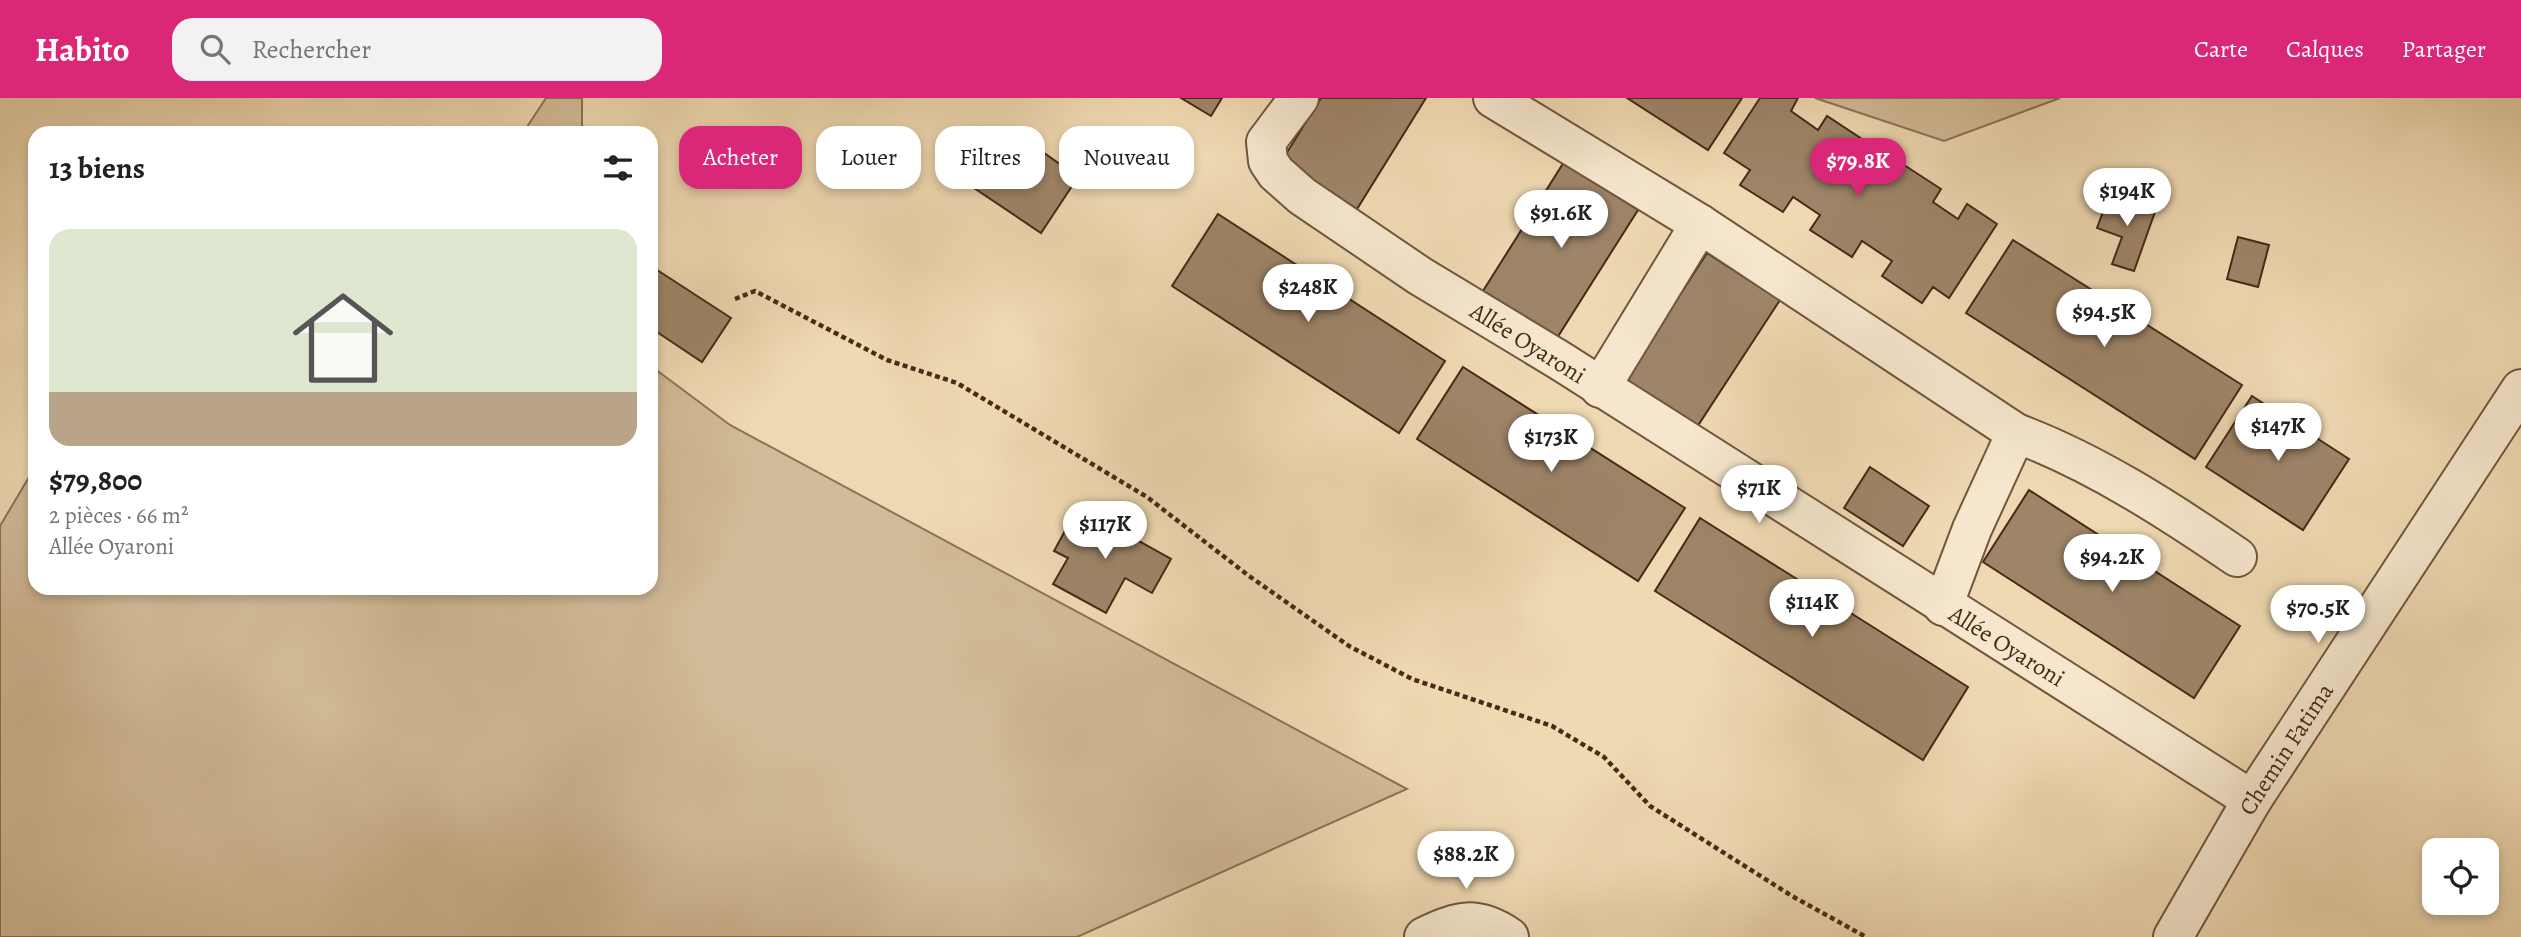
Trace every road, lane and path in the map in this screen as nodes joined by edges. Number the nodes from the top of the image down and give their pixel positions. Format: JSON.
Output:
{"nodes":[{"id":1,"x":1299,"y":98,"type":"edge"},
{"id":2,"x":1493,"y":98,"type":"edge"},
{"id":3,"x":1700,"y":224,"type":"junction"},
{"id":4,"x":735,"y":299,"type":"dead end"},
{"id":5,"x":1600,"y":388,"type":"junction"},
{"id":6,"x":2521,"y":389,"type":"edge"},
{"id":7,"x":2016,"y":433,"type":"junction"},
{"id":8,"x":2237,"y":557,"type":"dead end"},
{"id":9,"x":1943,"y":606,"type":"junction"},
{"id":10,"x":2252,"y":800,"type":"junction"},
{"id":11,"x":1424,"y":937,"type":"edge"},
{"id":12,"x":1509,"y":937,"type":"edge"},
{"id":13,"x":1866,"y":937,"type":"edge"},
{"id":14,"x":2173,"y":937,"type":"edge"}],
"edges":[{"from":1,"to":5,"type":"street","name":"Allée Oyaroni"},
{"from":2,"to":3,"type":"street"},
{"from":3,"to":5,"type":"street"},
{"from":3,"to":7,"type":"street"},
{"from":4,"to":13,"type":"path"},
{"from":5,"to":9,"type":"street","name":"Allée Oyaroni"},
{"from":6,"to":10,"type":"street","name":"Chemin Fatima"},
{"from":7,"to":8,"type":"street"},
{"from":7,"to":9,"type":"street"},
{"from":9,"to":10,"type":"street","name":"Allée Oyaroni"},
{"from":10,"to":14,"type":"street","name":"Chemin Fatima"},
{"from":11,"to":12,"type":"street"}]}
